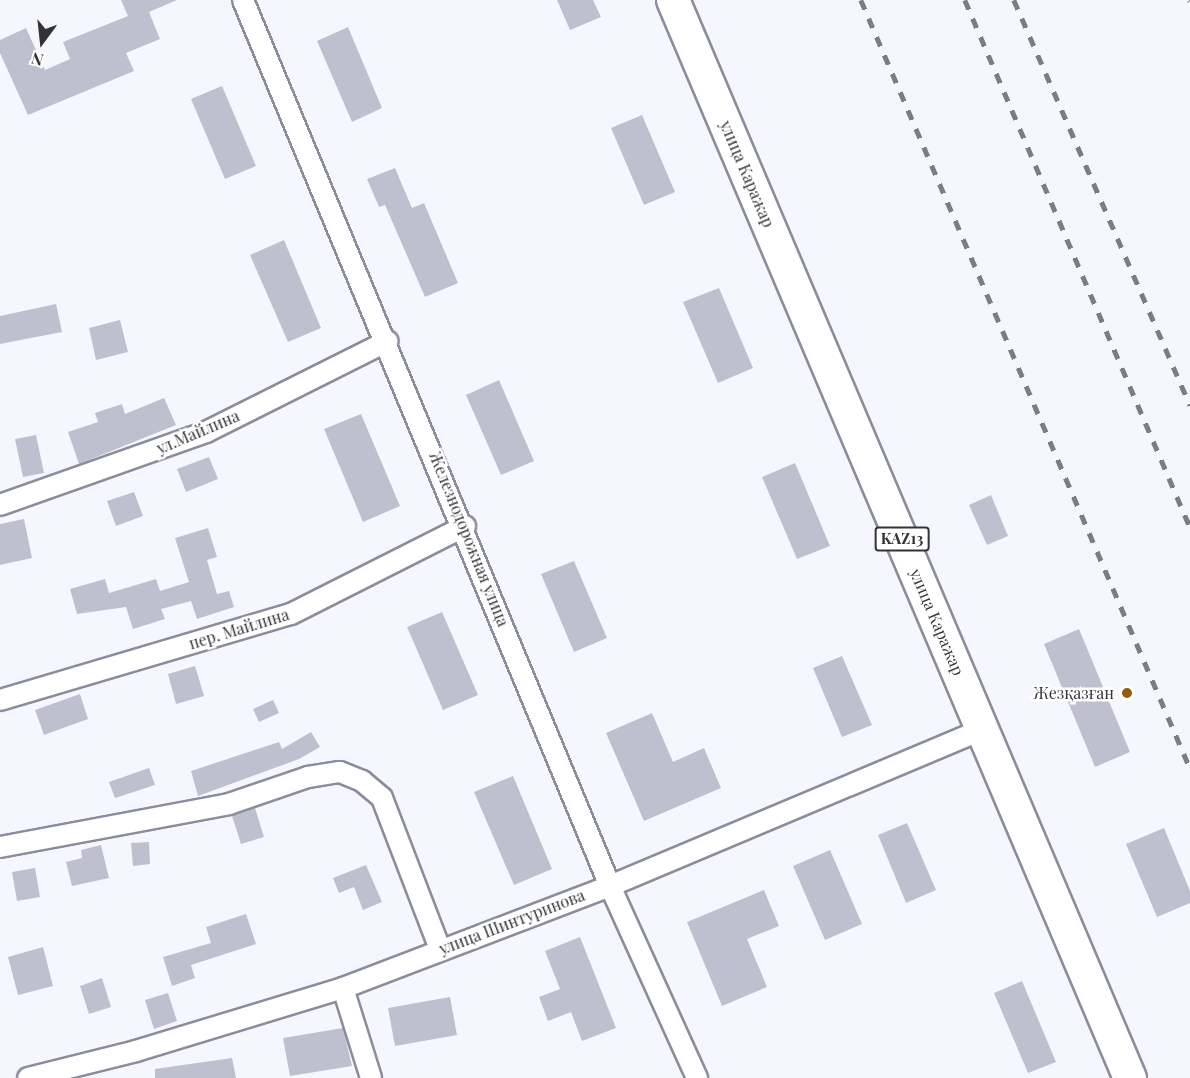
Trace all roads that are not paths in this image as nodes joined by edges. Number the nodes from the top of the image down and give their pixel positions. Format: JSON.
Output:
{"nodes":[{"id":1,"x":243,"y":0,"type":"edge"},
{"id":2,"x":673,"y":0,"type":"edge"},
{"id":3,"x":388,"y":341,"type":"junction"},
{"id":4,"x":0,"y":505,"type":"edge"},
{"id":5,"x":465,"y":526,"type":"junction"},
{"id":6,"x":0,"y":700,"type":"edge"},
{"id":7,"x":982,"y":729,"type":"junction"},
{"id":8,"x":0,"y":847,"type":"edge"},
{"id":9,"x":610,"y":886,"type":"junction"},
{"id":10,"x":440,"y":949,"type":"junction"},
{"id":11,"x":343,"y":988,"type":"junction"},
{"id":12,"x":28,"y":1078,"type":"edge"},
{"id":13,"x":370,"y":1078,"type":"edge"},
{"id":14,"x":697,"y":1078,"type":"edge"},
{"id":15,"x":1130,"y":1078,"type":"edge"}],
"edges":[{"from":1,"to":3,"type":"street","name":"Железнодорожная улица"},
{"from":2,"to":7,"type":"main road","name":"улица Каражар","number":"KAZ13"},
{"from":3,"to":4,"type":"street","name":"ул.Майлина"},
{"from":3,"to":5,"type":"street","name":"Железнодорожная улица"},
{"from":5,"to":6,"type":"street","name":"пер. Майлина"},
{"from":5,"to":9,"type":"street","name":"Железнодорожная улица"},
{"from":7,"to":9,"type":"street","name":"улица Шинтуринова"},
{"from":7,"to":15,"type":"main road","name":"улица Каражар","number":"KAZ13"},
{"from":8,"to":10,"type":"street"},
{"from":9,"to":10,"type":"street","name":"улица Шинтуринова"},
{"from":9,"to":14,"type":"street","name":"Железнодорожная улица"},
{"from":10,"to":11,"type":"street","name":"улица Шинтуринова"},
{"from":11,"to":12,"type":"street","name":"улица Шинтуринова"},
{"from":11,"to":13,"type":"street"}]}
